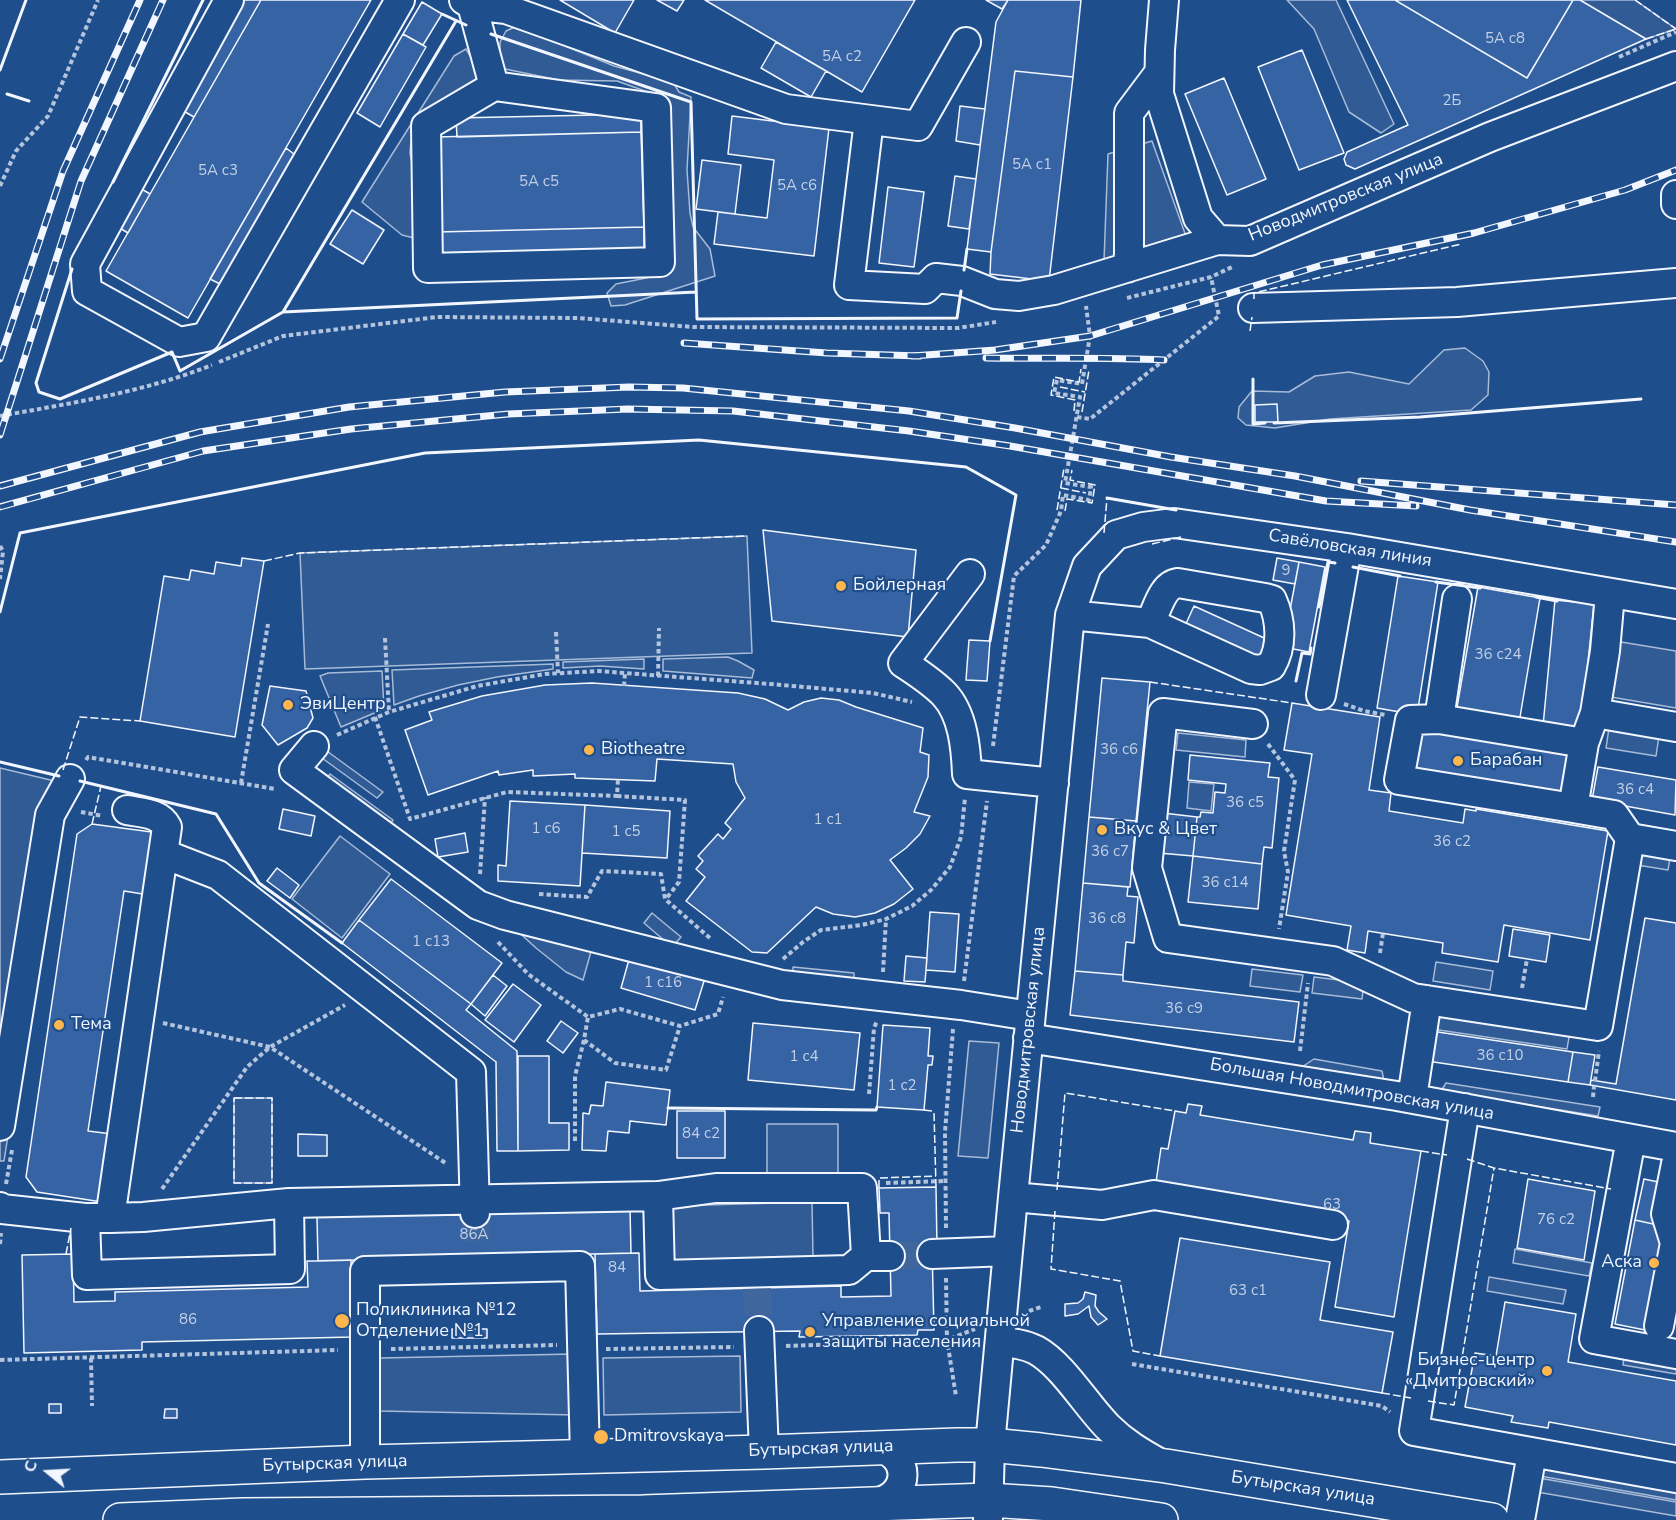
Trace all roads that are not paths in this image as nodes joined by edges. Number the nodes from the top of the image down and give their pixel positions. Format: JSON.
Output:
{"nodes":[{"id":1,"x":229,"y":0,"type":"edge"},
{"id":2,"x":400,"y":0,"type":"edge"},
{"id":3,"x":1164,"y":0,"type":"edge"},
{"id":4,"x":470,"y":2,"type":"edge"},
{"id":5,"x":966,"y":42,"type":"dead end"},
{"id":6,"x":1676,"y":66,"type":"edge"},
{"id":7,"x":1159,"y":73,"type":"junction"},
{"id":8,"x":494,"y":86,"type":"junction"},
{"id":9,"x":869,"y":120,"type":"junction"},
{"id":10,"x":1676,"y":195,"type":"edge"},
{"id":11,"x":1676,"y":204,"type":"edge"},
{"id":12,"x":1217,"y":240,"type":"junction"},
{"id":13,"x":1127,"y":268,"type":"junction"},
{"id":14,"x":1676,"y":283,"type":"edge"},
{"id":15,"x":1253,"y":308,"type":"dead end"},
{"id":16,"x":1347,"y":548,"type":"junction"},
{"id":17,"x":970,"y":574,"type":"dead end"},
{"id":18,"x":1610,"y":594,"type":"junction"},
{"id":19,"x":1457,"y":599,"type":"dead end"},
{"id":20,"x":1676,"y":604,"type":"edge"},
{"id":21,"x":1070,"y":615,"type":"junction"},
{"id":22,"x":1150,"y":623,"type":"dead end"},
{"id":23,"x":1322,"y":695,"type":"road end"},
{"id":24,"x":1595,"y":712,"type":"junction"},
{"id":25,"x":1439,"y":719,"type":"junction"},
{"id":26,"x":1253,"y":724,"type":"road end"},
{"id":27,"x":1676,"y":727,"type":"edge"},
{"id":28,"x":1584,"y":743,"type":"junction"},
{"id":29,"x":315,"y":746,"type":"road end"},
{"id":30,"x":70,"y":779,"type":"road end"},
{"id":31,"x":1053,"y":783,"type":"junction"},
{"id":32,"x":1573,"y":808,"type":"junction"},
{"id":33,"x":127,"y":810,"type":"road end"},
{"id":34,"x":1630,"y":838,"type":"junction"},
{"id":35,"x":1676,"y":846,"type":"edge"},
{"id":36,"x":164,"y":854,"type":"junction"},
{"id":37,"x":1420,"y":999,"type":"junction"},
{"id":38,"x":1029,"y":1027,"type":"junction"},
{"id":39,"x":1404,"y":1097,"type":"junction"},
{"id":40,"x":1465,"y":1108,"type":"junction"},
{"id":41,"x":0,"y":1126,"type":"edge"},
{"id":42,"x":1631,"y":1139,"type":"junction"},
{"id":43,"x":1676,"y":1147,"type":"edge"},
{"id":44,"x":1676,"y":1164,"type":"edge"},
{"id":45,"x":658,"y":1196,"type":"junction"},
{"id":46,"x":1013,"y":1197,"type":"junction"},
{"id":47,"x":474,"y":1198,"type":"junction"},
{"id":48,"x":289,"y":1203,"type":"junction"},
{"id":49,"x":0,"y":1208,"type":"edge"},
{"id":50,"x":98,"y":1218,"type":"junction"},
{"id":51,"x":1333,"y":1225,"type":"dead end"},
{"id":52,"x":1008,"y":1251,"type":"junction"},
{"id":53,"x":939,"y":1254,"type":"tunnel mouth"},
{"id":54,"x":1659,"y":1326,"type":"dead end"},
{"id":55,"x":989,"y":1335,"type":"junction"},
{"id":56,"x":759,"y":1339,"type":"tunnel mouth"},
{"id":57,"x":1676,"y":1354,"type":"edge"},
{"id":58,"x":990,"y":1445,"type":"junction"},
{"id":59,"x":874,"y":1447,"type":"junction"},
{"id":60,"x":764,"y":1452,"type":"junction"},
{"id":61,"x":1532,"y":1453,"type":"junction"},
{"id":62,"x":585,"y":1456,"type":"junction"},
{"id":63,"x":365,"y":1462,"type":"junction"},
{"id":64,"x":1166,"y":1466,"type":"junction"},
{"id":65,"x":0,"y":1478,"type":"edge"},
{"id":66,"x":1676,"y":1478,"type":"edge"},
{"id":67,"x":874,"y":1503,"type":"junction"},
{"id":68,"x":988,"y":1510,"type":"edge"},
{"id":69,"x":120,"y":1520,"type":"edge"},
{"id":70,"x":1161,"y":1520,"type":"edge"},
{"id":71,"x":1492,"y":1520,"type":"edge"},
{"id":72,"x":1520,"y":1520,"type":"edge"}],
"edges":[{"from":1,"to":2,"type":"street"},
{"from":3,"to":7,"type":"street"},
{"from":4,"to":8,"type":"street"},
{"from":4,"to":9,"type":"street"},
{"from":5,"to":9,"type":"street"},
{"from":6,"to":12,"type":"street","name":"Новодмитровская улица"},
{"from":7,"to":12,"type":"street"},
{"from":7,"to":13,"type":"street"},
{"from":8,"to":8,"type":"street"},
{"from":9,"to":13,"type":"street","name":"Новодмитровская улица"},
{"from":10,"to":11,"type":"street"},
{"from":12,"to":13,"type":"street","name":"Новодмитровская улица"},
{"from":14,"to":15,"type":"street"},
{"from":16,"to":18,"type":"street","name":"Савёловская линия"},
{"from":16,"to":21,"type":"street","name":"Савёловская линия"},
{"from":16,"to":23,"type":"street"},
{"from":17,"to":31,"type":"street"},
{"from":18,"to":20,"type":"street","name":"Савёловская линия"},
{"from":18,"to":24,"type":"street"},
{"from":19,"to":25,"type":"street"},
{"from":21,"to":22,"type":"street"},
{"from":21,"to":31,"type":"street","name":"Новодмитровская улица"},
{"from":24,"to":27,"type":"street"},
{"from":24,"to":28,"type":"street"},
{"from":25,"to":28,"type":"street"},
{"from":25,"to":32,"type":"street"},
{"from":26,"to":37,"type":"street"},
{"from":28,"to":32,"type":"street"},
{"from":29,"to":38,"type":"street","name":"Большая Новодмитровская улица"},
{"from":30,"to":41,"type":"street"},
{"from":31,"to":38,"type":"street","name":"Новодмитровская улица"},
{"from":32,"to":34,"type":"street"},
{"from":33,"to":36,"type":"street"},
{"from":34,"to":35,"type":"street"},
{"from":34,"to":37,"type":"street"},
{"from":36,"to":47,"type":"street"},
{"from":36,"to":50,"type":"street"},
{"from":37,"to":39,"type":"street"},
{"from":38,"to":39,"type":"street","name":"Большая Новодмитровская улица"},
{"from":38,"to":46,"type":"street","name":"Новодмитровская улица"},
{"from":39,"to":40,"type":"street","name":"Большая Новодмитровская улица"},
{"from":40,"to":42,"type":"street","name":"Большая Новодмитровская улица"},
{"from":40,"to":61,"type":"street"},
{"from":42,"to":43,"type":"street","name":"Большая Новодмитровская улица"},
{"from":42,"to":57,"type":"street"},
{"from":44,"to":54,"type":"street"},
{"from":45,"to":45,"type":"street"},
{"from":45,"to":47,"type":"street"},
{"from":46,"to":51,"type":"street"},
{"from":46,"to":52,"type":"street","name":"Новодмитровская улица"},
{"from":47,"to":48,"type":"street"},
{"from":48,"to":50,"type":"street"},
{"from":48,"to":50,"type":"street"},
{"from":49,"to":50,"type":"street"},
{"from":52,"to":53,"type":"street"},
{"from":52,"to":55,"type":"street","name":"Новодмитровская улица"},
{"from":55,"to":58,"type":"street","name":"Новодмитровская улица"},
{"from":55,"to":64,"type":"street"},
{"from":56,"to":60,"type":"street"},
{"from":58,"to":59,"type":"main road","name":"Бутырская улица"},
{"from":58,"to":64,"type":"main road","name":"Бутырская улица"},
{"from":58,"to":68,"type":"street","name":"Новодмитровская улица"},
{"from":59,"to":60,"type":"main road","name":"Бутырская улица"},
{"from":59,"to":67,"type":"street"},
{"from":60,"to":62,"type":"main road","name":"Бутырская улица"},
{"from":61,"to":66,"type":"street"},
{"from":61,"to":72,"type":"street"},
{"from":62,"to":63,"type":"main road","name":"Бутырская улица"},
{"from":62,"to":63,"type":"street"},
{"from":63,"to":65,"type":"main road","name":"Бутырская улица"},
{"from":64,"to":71,"type":"main road","name":"Бутырская улица"},
{"from":67,"to":68,"type":"main road"},
{"from":67,"to":69,"type":"main road"},
{"from":68,"to":70,"type":"main road"}]}
